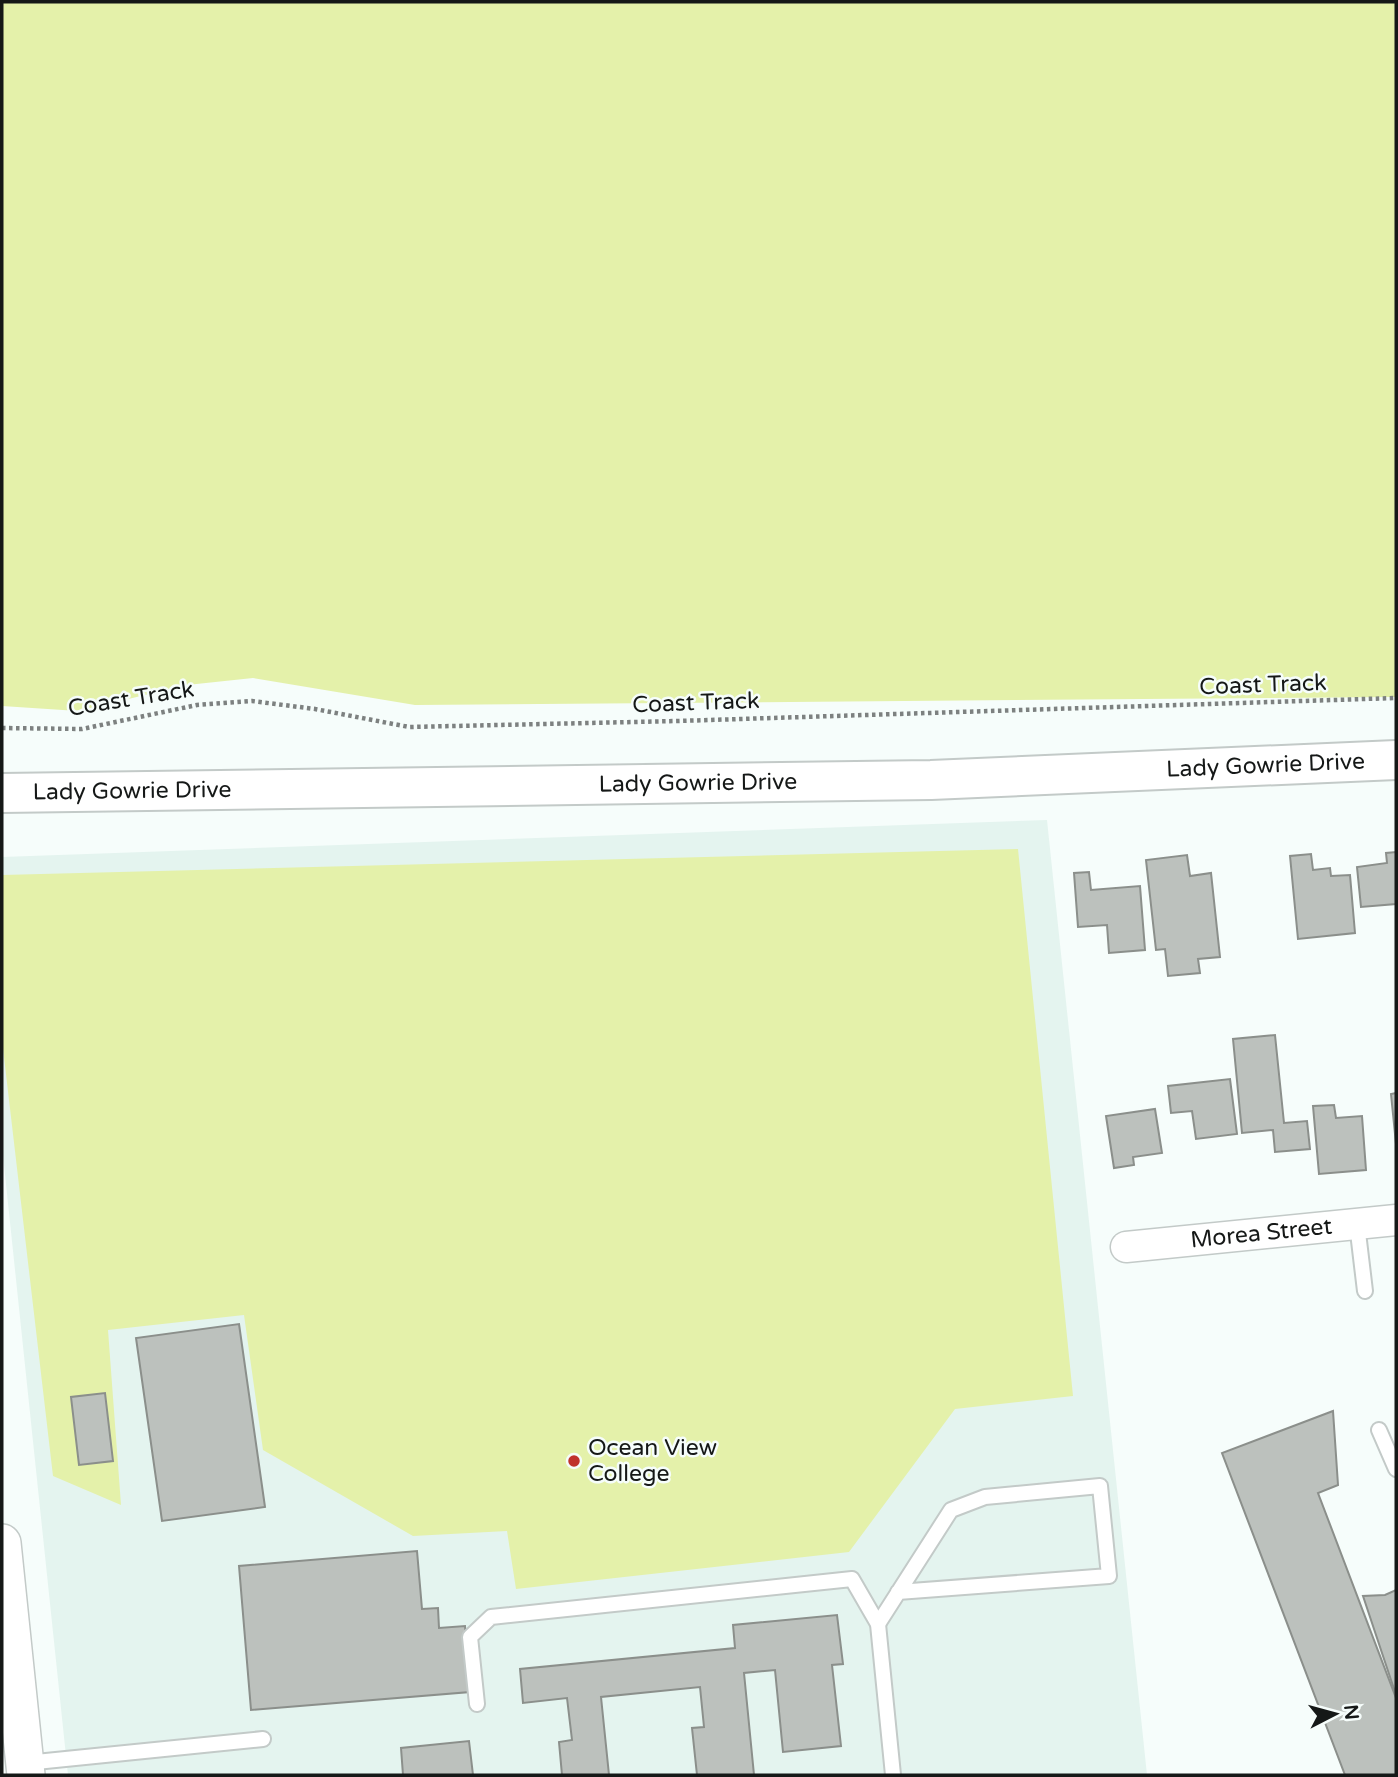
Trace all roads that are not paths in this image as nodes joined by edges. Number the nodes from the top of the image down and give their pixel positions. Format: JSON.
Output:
{"nodes":[{"id":1,"x":1396,"y":760,"type":"edge"},
{"id":2,"x":2,"y":793,"type":"edge"},
{"id":3,"x":1396,"y":1220,"type":"edge"},
{"id":4,"x":1357,"y":1224,"type":"junction"},
{"id":5,"x":1126,"y":1247,"type":"dead end"},
{"id":6,"x":1366,"y":1291,"type":"dead end"},
{"id":7,"x":1379,"y":1430,"type":"dead end"},
{"id":8,"x":1396,"y":1469,"type":"edge"},
{"id":9,"x":2,"y":1542,"type":"edge"},
{"id":10,"x":898,"y":1592,"type":"junction"},
{"id":11,"x":878,"y":1624,"type":"junction"},
{"id":12,"x":477,"y":1704,"type":"dead end"},
{"id":13,"x":263,"y":1739,"type":"dead end"},
{"id":14,"x":25,"y":1769,"type":"edge"},
{"id":15,"x":893,"y":1775,"type":"edge"}],
"edges":[{"from":1,"to":2,"type":"main road","name":"Lady Gowrie Drive"},
{"from":3,"to":4,"type":"street","name":"Morea Street"},
{"from":4,"to":5,"type":"street","name":"Morea Street"},
{"from":4,"to":6,"type":"lane"},
{"from":7,"to":8,"type":"lane"},
{"from":9,"to":14,"type":"street"},
{"from":10,"to":10,"type":"lane"},
{"from":10,"to":11,"type":"lane"},
{"from":11,"to":12,"type":"lane"},
{"from":11,"to":15,"type":"lane"},
{"from":13,"to":14,"type":"lane"}]}
